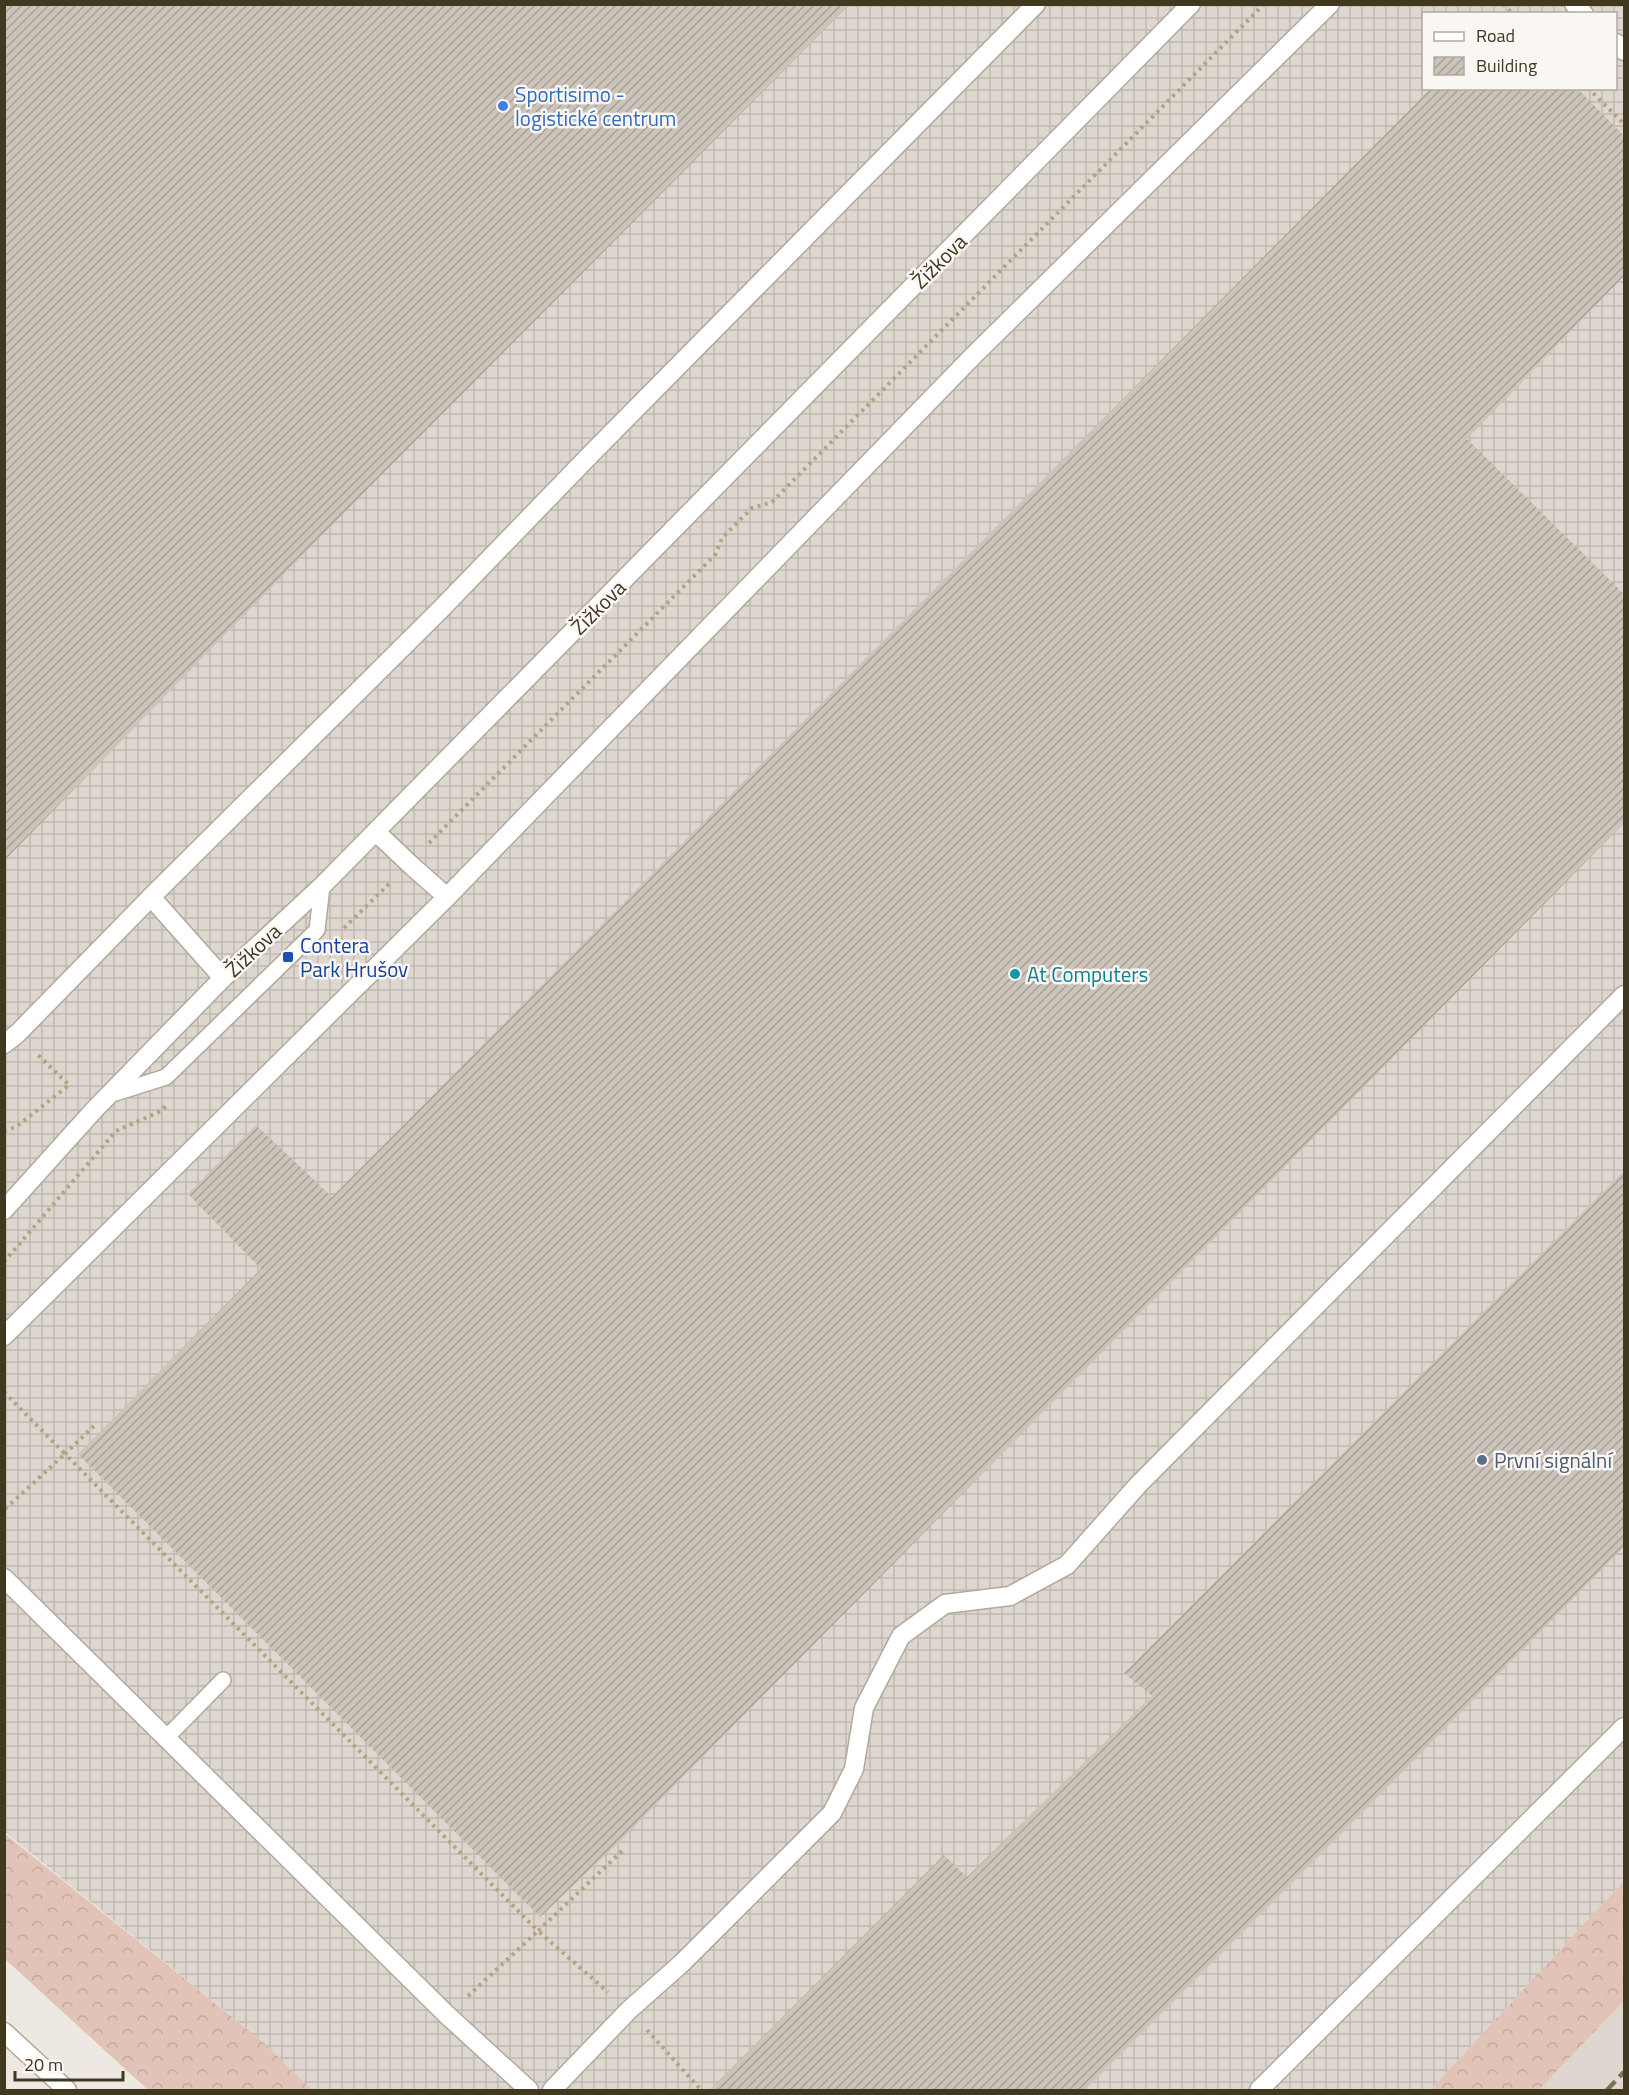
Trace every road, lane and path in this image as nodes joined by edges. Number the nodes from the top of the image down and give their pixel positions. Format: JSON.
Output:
{"nodes":[{"id":1,"x":1036,"y":4,"type":"edge"},
{"id":2,"x":1191,"y":4,"type":"edge"},
{"id":3,"x":1264,"y":4,"type":"edge"},
{"id":4,"x":1330,"y":4,"type":"edge"},
{"id":5,"x":1590,"y":90,"type":"edge"},
{"id":6,"x":1624,"y":124,"type":"edge"},
{"id":7,"x":376,"y":832,"type":"junction"},
{"id":8,"x":410,"y":863,"type":"junction"},
{"id":9,"x":322,"y":886,"type":"junction"},
{"id":10,"x":151,"y":897,"type":"junction"},
{"id":11,"x":447,"y":897,"type":"junction"},
{"id":12,"x":343,"y":929,"type":"dead end"},
{"id":13,"x":223,"y":978,"type":"junction"},
{"id":14,"x":1624,"y":995,"type":"edge"},
{"id":15,"x":4,"y":1044,"type":"edge"},
{"id":16,"x":69,"y":1085,"type":"dead end"},
{"id":17,"x":109,"y":1095,"type":"junction"},
{"id":18,"x":169,"y":1103,"type":"dead end"},
{"id":19,"x":4,"y":1131,"type":"edge"},
{"id":20,"x":4,"y":1210,"type":"edge"},
{"id":21,"x":4,"y":1262,"type":"edge"},
{"id":22,"x":4,"y":1336,"type":"edge"},
{"id":23,"x":4,"y":1392,"type":"edge"},
{"id":24,"x":94,"y":1425,"type":"dead end"},
{"id":25,"x":66,"y":1454,"type":"junction"},
{"id":26,"x":4,"y":1510,"type":"edge"},
{"id":27,"x":4,"y":1578,"type":"edge"},
{"id":28,"x":223,"y":1680,"type":"dead end"},
{"id":29,"x":1624,"y":1728,"type":"edge"},
{"id":30,"x":167,"y":1737,"type":"junction"},
{"id":31,"x":623,"y":1850,"type":"dead end"},
{"id":32,"x":538,"y":1931,"type":"junction"},
{"id":33,"x":447,"y":2014,"type":"junction"},
{"id":34,"x":4,"y":2032,"type":"edge"},
{"id":35,"x":67,"y":2091,"type":"edge"},
{"id":36,"x":529,"y":2091,"type":"edge"},
{"id":37,"x":552,"y":2091,"type":"edge"},
{"id":38,"x":1259,"y":2091,"type":"edge"}],
"edges":[{"from":1,"to":10,"type":"street"},
{"from":2,"to":7,"type":"street","name":"Žižkova"},
{"from":3,"to":8,"type":"path"},
{"from":4,"to":11,"type":"street"},
{"from":5,"to":6,"type":"path"},
{"from":7,"to":8,"type":"street"},
{"from":7,"to":9,"type":"street","name":"Žižkova"},
{"from":8,"to":11,"type":"street"},
{"from":8,"to":12,"type":"path"},
{"from":9,"to":13,"type":"street","name":"Žižkova"},
{"from":9,"to":17,"type":"lane"},
{"from":10,"to":13,"type":"street"},
{"from":10,"to":15,"type":"street"},
{"from":11,"to":22,"type":"street"},
{"from":13,"to":17,"type":"street","name":"Žižkova"},
{"from":14,"to":37,"type":"street"},
{"from":16,"to":19,"type":"path"},
{"from":17,"to":20,"type":"street","name":"Žižkova"},
{"from":18,"to":21,"type":"path"},
{"from":23,"to":25,"type":"path"},
{"from":24,"to":25,"type":"path"},
{"from":25,"to":26,"type":"path"},
{"from":25,"to":32,"type":"path"},
{"from":27,"to":30,"type":"street"},
{"from":28,"to":30,"type":"lane"},
{"from":29,"to":38,"type":"street"},
{"from":30,"to":33,"type":"street"},
{"from":31,"to":32,"type":"path"},
{"from":32,"to":33,"type":"path"},
{"from":33,"to":36,"type":"street"},
{"from":34,"to":35,"type":"street"}]}
